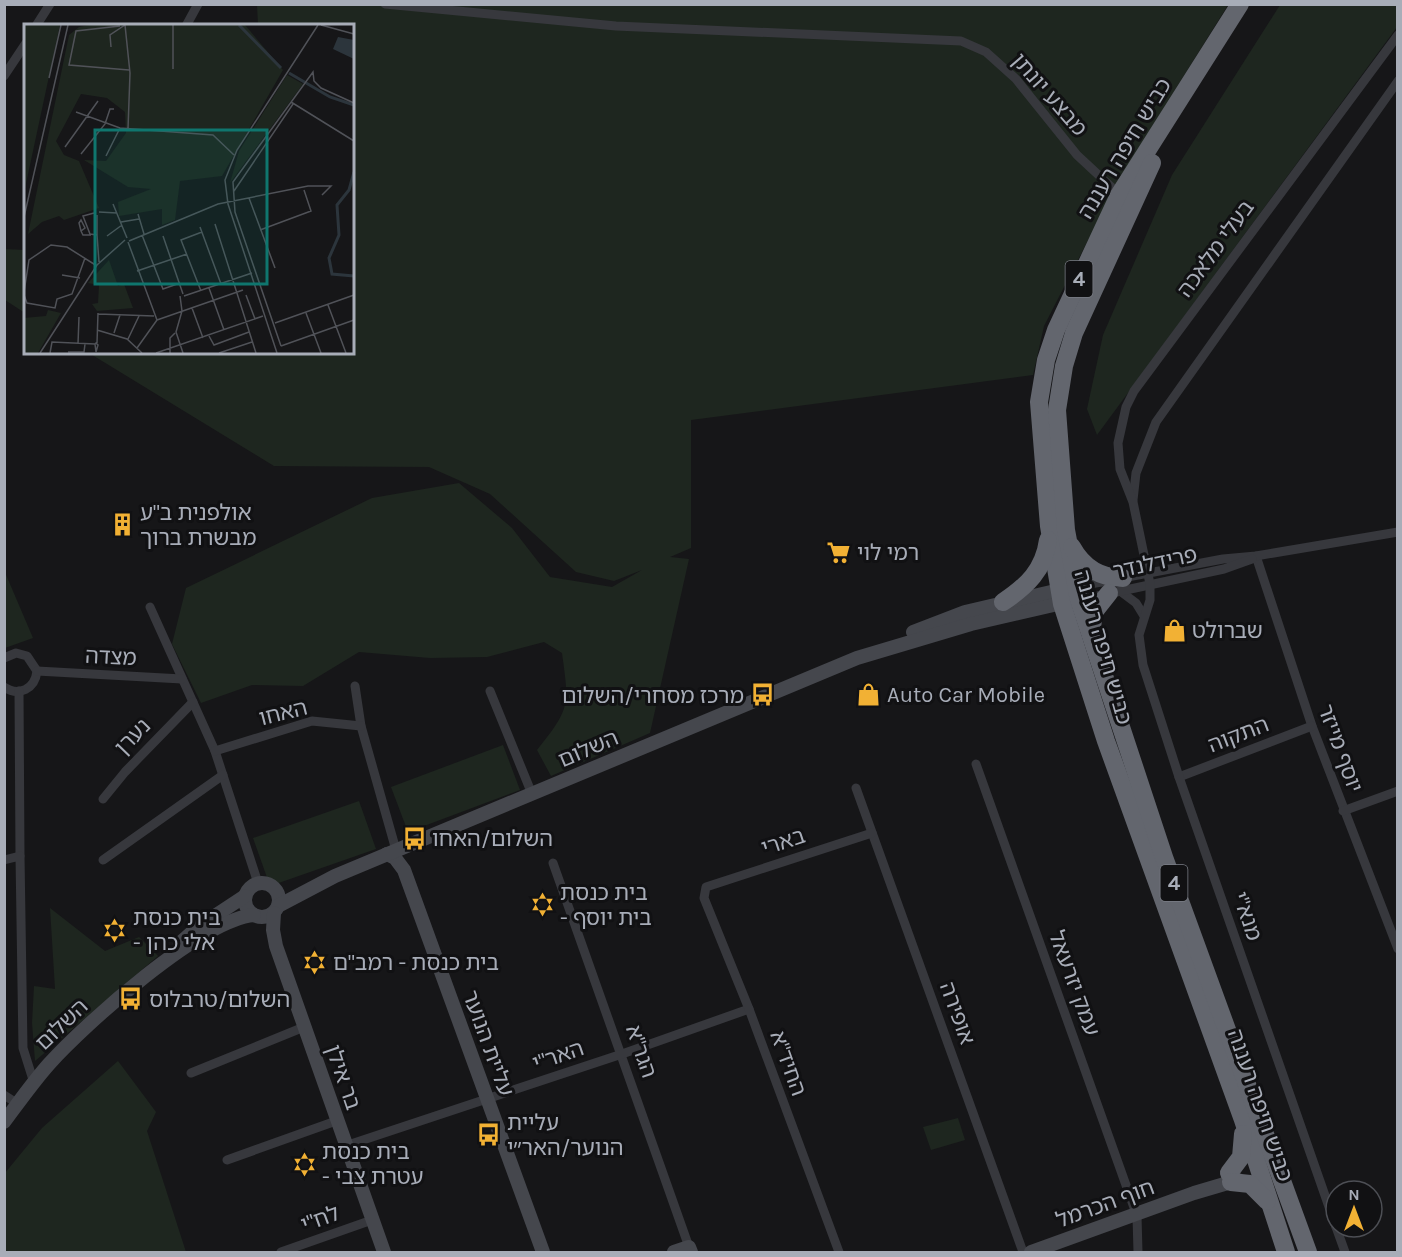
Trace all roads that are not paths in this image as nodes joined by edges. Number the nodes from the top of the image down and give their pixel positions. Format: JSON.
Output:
{"nodes":[{"id":1,"x":50,"y":4,"type":"edge"},
{"id":2,"x":198,"y":4,"type":"edge"},
{"id":3,"x":385,"y":4,"type":"edge"},
{"id":4,"x":1240,"y":4,"type":"edge"},
{"id":5,"x":1253,"y":4,"type":"edge"},
{"id":6,"x":37,"y":24,"type":"edge"},
{"id":7,"x":187,"y":24,"type":"edge"},
{"id":8,"x":1398,"y":35,"type":"edge"},
{"id":9,"x":24,"y":46,"type":"edge"},
{"id":10,"x":4,"y":76,"type":"edge"},
{"id":11,"x":1398,"y":81,"type":"edge"},
{"id":12,"x":1126,"y":200,"type":"junction"},
{"id":13,"x":1133,"y":502,"type":"junction"},
{"id":14,"x":1049,"y":526,"type":"junction"},
{"id":15,"x":1398,"y":532,"type":"edge"},
{"id":16,"x":1068,"y":540,"type":"junction"},
{"id":17,"x":1256,"y":556,"type":"junction"},
{"id":18,"x":1148,"y":574,"type":"junction"},
{"id":19,"x":1150,"y":584,"type":"junction"},
{"id":20,"x":1117,"y":587,"type":"junction"},
{"id":21,"x":1069,"y":595,"type":"junction"},
{"id":22,"x":1003,"y":602,"type":"junction"},
{"id":23,"x":150,"y":607,"type":"dead end"},
{"id":24,"x":1144,"y":616,"type":"junction"},
{"id":25,"x":1091,"y":639,"type":"junction"},
{"id":26,"x":4,"y":658,"type":"edge"},
{"id":27,"x":857,"y":658,"type":"junction"},
{"id":28,"x":37,"y":671,"type":"junction"},
{"id":29,"x":182,"y":679,"type":"junction"},
{"id":30,"x":355,"y":686,"type":"dead end"},
{"id":31,"x":4,"y":687,"type":"edge"},
{"id":32,"x":490,"y":691,"type":"dead end"},
{"id":33,"x":19,"y":692,"type":"junction"},
{"id":34,"x":193,"y":702,"type":"junction"},
{"id":35,"x":362,"y":726,"type":"junction"},
{"id":36,"x":1312,"y":726,"type":"junction"},
{"id":37,"x":215,"y":751,"type":"junction"},
{"id":38,"x":976,"y":764,"type":"dead end"},
{"id":39,"x":223,"y":775,"type":"junction"},
{"id":40,"x":1179,"y":777,"type":"junction"},
{"id":41,"x":856,"y":788,"type":"dead end"},
{"id":42,"x":1398,"y":791,"type":"edge"},
{"id":43,"x":532,"y":794,"type":"junction"},
{"id":44,"x":103,"y":799,"type":"dead end"},
{"id":45,"x":1343,"y":811,"type":"junction"},
{"id":46,"x":872,"y":833,"type":"junction"},
{"id":47,"x":392,"y":852,"type":"junction"},
{"id":48,"x":20,"y":856,"type":"junction"},
{"id":49,"x":4,"y":860,"type":"edge"},
{"id":50,"x":103,"y":860,"type":"dead end"},
{"id":51,"x":554,"y":863,"type":"dead end"},
{"id":52,"x":335,"y":876,"type":"junction"},
{"id":53,"x":258,"y":883,"type":"junction"},
{"id":54,"x":274,"y":887,"type":"junction"},
{"id":55,"x":706,"y":887,"type":"joint"},
{"id":56,"x":245,"y":896,"type":"junction"},
{"id":57,"x":276,"y":910,"type":"junction"},
{"id":58,"x":254,"y":915,"type":"junction"},
{"id":59,"x":1398,"y":949,"type":"edge"},
{"id":60,"x":157,"y":967,"type":"junction"},
{"id":61,"x":749,"y":1009,"type":"junction"},
{"id":62,"x":304,"y":1027,"type":"junction"},
{"id":63,"x":621,"y":1054,"type":"junction"},
{"id":64,"x":191,"y":1073,"type":"dead end"},
{"id":65,"x":34,"y":1083,"type":"junction"},
{"id":66,"x":4,"y":1095,"type":"edge"},
{"id":67,"x":488,"y":1099,"type":"junction"},
{"id":68,"x":18,"y":1104,"type":"junction"},
{"id":69,"x":1243,"y":1120,"type":"junction"},
{"id":70,"x":336,"y":1121,"type":"junction"},
{"id":71,"x":4,"y":1122,"type":"edge"},
{"id":72,"x":345,"y":1146,"type":"junction"},
{"id":73,"x":227,"y":1160,"type":"dead end"},
{"id":74,"x":1277,"y":1164,"type":"junction"},
{"id":75,"x":1258,"y":1170,"type":"junction"},
{"id":76,"x":1230,"y":1178,"type":"junction"},
{"id":77,"x":1324,"y":1193,"type":"edge"},
{"id":78,"x":1269,"y":1203,"type":"junction"},
{"id":79,"x":1137,"y":1216,"type":"junction"},
{"id":80,"x":372,"y":1220,"type":"junction"},
{"id":81,"x":690,"y":1250,"type":"edge"},
{"id":82,"x":281,"y":1252,"type":"edge"},
{"id":83,"x":384,"y":1252,"type":"edge"},
{"id":84,"x":543,"y":1252,"type":"edge"},
{"id":85,"x":674,"y":1252,"type":"edge"},
{"id":86,"x":838,"y":1252,"type":"edge"},
{"id":87,"x":1023,"y":1252,"type":"edge"},
{"id":88,"x":1031,"y":1252,"type":"edge"},
{"id":89,"x":1138,"y":1252,"type":"edge"},
{"id":90,"x":1286,"y":1252,"type":"edge"},
{"id":91,"x":1308,"y":1252,"type":"edge"}],
"edges":[{"from":1,"to":6,"type":"street"},
{"from":2,"to":7,"type":"street"},
{"from":3,"to":12,"type":"street","name":"מבצע יונתן"},
{"from":4,"to":12,"type":"highway","name":"כביש חיפה רעננה","number":"4"},
{"from":5,"to":12,"type":"highway","name":"כביש חיפה רעננה","number":"4"},
{"from":8,"to":13,"type":"street","name":"בעלי מלאכה"},
{"from":9,"to":10,"type":"street"},
{"from":11,"to":13,"type":"street","name":"בעלי מלאכה"},
{"from":12,"to":14,"type":"highway","name":"כביש חיפה רעננה","number":"4"},
{"from":12,"to":16,"type":"highway","name":"כביש חיפה רעננה","number":"4"},
{"from":13,"to":18,"type":"street","name":"בעלי מלאכה"},
{"from":14,"to":21,"type":"highway","name":"כביש חיפה רעננה","number":"4"},
{"from":14,"to":22,"type":"highway"},
{"from":15,"to":17,"type":"street","name":"פרידלנדר"},
{"from":16,"to":20,"type":"highway"},
{"from":16,"to":21,"type":"highway","name":"כביש חיפה רעננה","number":"4"},
{"from":17,"to":18,"type":"street","name":"פרידלנדר"},
{"from":17,"to":19,"type":"street","name":"פרידלנדר"},
{"from":17,"to":36,"type":"street","name":"יוסף מייזר"},
{"from":18,"to":19,"type":"street","name":"מנא\"י"},
{"from":18,"to":20,"type":"street","name":"פרידלנדר"},
{"from":19,"to":20,"type":"street","name":"פרידלנדר"},
{"from":19,"to":24,"type":"street","name":"מנא\"י"},
{"from":20,"to":21,"type":"street","name":"פרידלנדר"},
{"from":20,"to":21,"type":"street","name":"פרידלנדר"},
{"from":20,"to":24,"type":"street"},
{"from":20,"to":25,"type":"highway"},
{"from":21,"to":22,"type":"street","name":"השלום"},
{"from":21,"to":25,"type":"highway","name":"כביש חיפה רעננה","number":"4"},
{"from":21,"to":27,"type":"street","name":"השלום"},
{"from":21,"to":69,"type":"highway","name":"כביש חיפה רעננה","number":"4"},
{"from":22,"to":27,"type":"street","name":"השלום"},
{"from":23,"to":29,"type":"street"},
{"from":24,"to":40,"type":"street","name":"מנא\"י"},
{"from":25,"to":74,"type":"highway","name":"כביש חיפה רעננה","number":"4"},
{"from":26,"to":28,"type":"street"},
{"from":27,"to":43,"type":"street","name":"השלום"},
{"from":28,"to":29,"type":"street","name":"מצדה"},
{"from":28,"to":33,"type":"street"},
{"from":29,"to":34,"type":"street"},
{"from":30,"to":35,"type":"street"},
{"from":31,"to":33,"type":"street"},
{"from":32,"to":43,"type":"street"},
{"from":33,"to":48,"type":"street"},
{"from":34,"to":37,"type":"street"},
{"from":34,"to":44,"type":"street","name":"נערן"},
{"from":35,"to":37,"type":"street","name":"האחו"},
{"from":35,"to":47,"type":"street"},
{"from":36,"to":40,"type":"street","name":"התקוה"},
{"from":36,"to":45,"type":"street","name":"יוסף מייזר"},
{"from":37,"to":39,"type":"street"},
{"from":38,"to":79,"type":"street","name":"עמק יזרעאל"},
{"from":39,"to":50,"type":"street"},
{"from":39,"to":53,"type":"street"},
{"from":40,"to":77,"type":"street","name":"מנא\"י"},
{"from":41,"to":46,"type":"street","name":"אופירה"},
{"from":42,"to":45,"type":"street"},
{"from":43,"to":47,"type":"street","name":"השלום"},
{"from":45,"to":59,"type":"street","name":"יוסף מייזר"},
{"from":46,"to":55,"type":"street","name":"בארי"},
{"from":46,"to":87,"type":"street","name":"אופירה"},
{"from":47,"to":52,"type":"street","name":"השלום"},
{"from":47,"to":67,"type":"street","name":"עליית הנוער"},
{"from":48,"to":49,"type":"street"},
{"from":48,"to":65,"type":"street"},
{"from":51,"to":63,"type":"street","name":"הגר\"א"},
{"from":52,"to":54,"type":"street","name":"השלום"},
{"from":52,"to":57,"type":"street","name":"השלום"},
{"from":53,"to":54,"type":"street"},
{"from":53,"to":56,"type":"street"},
{"from":54,"to":57,"type":"street"},
{"from":55,"to":61,"type":"street","name":"החיד\"א"},
{"from":56,"to":58,"type":"street"},
{"from":56,"to":60,"type":"street","name":"השלום"},
{"from":57,"to":58,"type":"street"},
{"from":57,"to":62,"type":"street","name":"בר אילן"},
{"from":58,"to":60,"type":"street","name":"השלום"},
{"from":60,"to":65,"type":"street","name":"השלום"},
{"from":61,"to":63,"type":"street","name":"האר\"י"},
{"from":61,"to":86,"type":"street","name":"החיד\"א"},
{"from":62,"to":64,"type":"street"},
{"from":62,"to":70,"type":"street","name":"בר אילן"},
{"from":63,"to":67,"type":"street","name":"האר\"י"},
{"from":63,"to":81,"type":"street","name":"הגר\"א"},
{"from":65,"to":68,"type":"street","name":"השלום"},
{"from":66,"to":68,"type":"street"},
{"from":67,"to":72,"type":"street","name":"האר\"י"},
{"from":67,"to":84,"type":"street","name":"עליית הנוער"},
{"from":68,"to":71,"type":"street","name":"השלום"},
{"from":69,"to":75,"type":"highway","name":"כביש חיפה רעננה","number":"4"},
{"from":69,"to":76,"type":"highway"},
{"from":70,"to":72,"type":"street","name":"בר אילן"},
{"from":70,"to":73,"type":"street"},
{"from":72,"to":80,"type":"street","name":"בר אילן"},
{"from":74,"to":75,"type":"street","name":"חוף הכרמל"},
{"from":74,"to":91,"type":"highway","name":"כביש חיפה רעננה","number":"4"},
{"from":75,"to":76,"type":"street","name":"חוף הכרמל"},
{"from":75,"to":78,"type":"highway","name":"כביש חיפה רעננה","number":"4"},
{"from":76,"to":78,"type":"highway"},
{"from":76,"to":79,"type":"street","name":"חוף הכרמל"},
{"from":78,"to":90,"type":"highway","name":"כביש חיפה רעננה","number":"4"},
{"from":79,"to":88,"type":"street","name":"חוף הכרמל"},
{"from":79,"to":89,"type":"street","name":"עמק יזרעאל"},
{"from":80,"to":82,"type":"street","name":"לח\"י"},
{"from":80,"to":83,"type":"street","name":"בר אילן"},
{"from":81,"to":85,"type":"street"}]}
